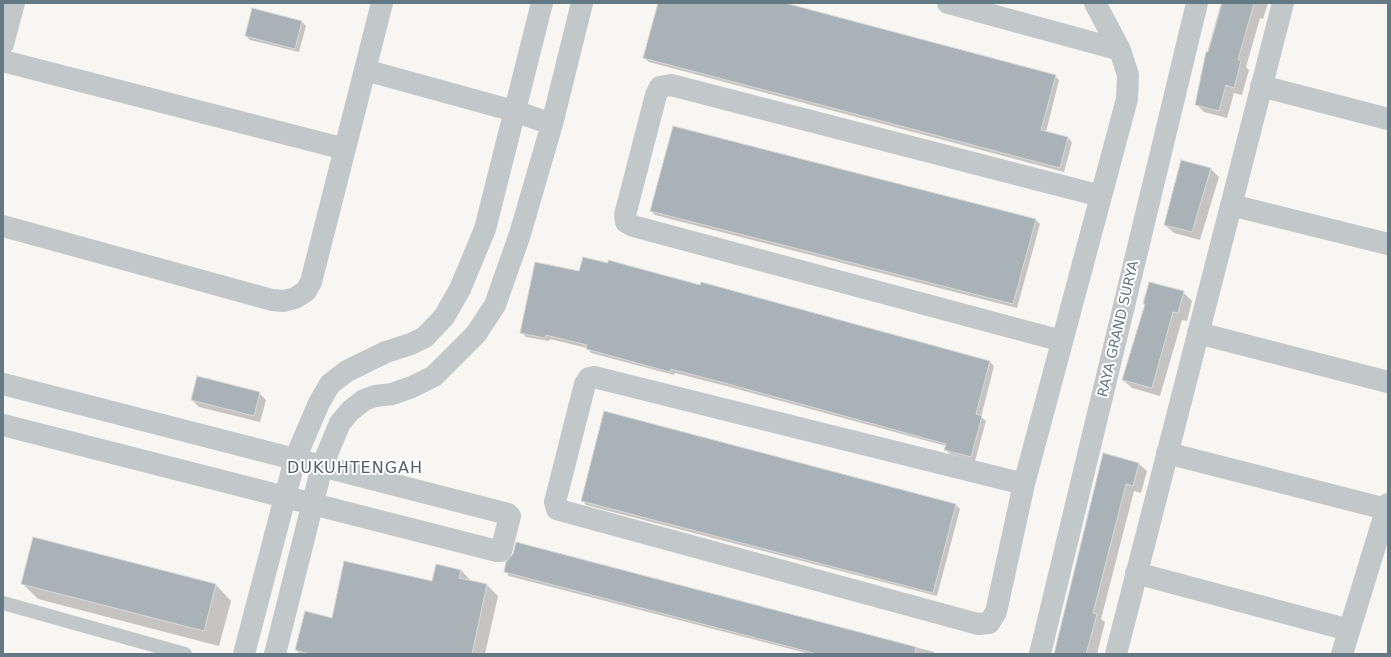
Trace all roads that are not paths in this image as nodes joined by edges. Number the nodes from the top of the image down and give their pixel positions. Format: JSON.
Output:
{"nodes":[{"id":1,"x":14,"y":3,"type":"edge"},
{"id":2,"x":382,"y":3,"type":"edge"},
{"id":3,"x":542,"y":3,"type":"edge"},
{"id":4,"x":582,"y":3,"type":"edge"},
{"id":5,"x":948,"y":3,"type":"edge"},
{"id":6,"x":1095,"y":3,"type":"edge"},
{"id":7,"x":1197,"y":3,"type":"edge"},
{"id":8,"x":1283,"y":3,"type":"edge"},
{"id":9,"x":3,"y":44,"type":"edge"},
{"id":10,"x":1120,"y":50,"type":"junction"},
{"id":11,"x":3,"y":61,"type":"edge"},
{"id":12,"x":365,"y":70,"type":"junction"},
{"id":13,"x":1262,"y":86,"type":"junction"},
{"id":14,"x":514,"y":111,"type":"junction"},
{"id":15,"x":1388,"y":120,"type":"edge"},
{"id":16,"x":552,"y":124,"type":"junction"},
{"id":17,"x":345,"y":149,"type":"junction"},
{"id":18,"x":1101,"y":196,"type":"junction"},
{"id":19,"x":1231,"y":205,"type":"junction"},
{"id":20,"x":3,"y":226,"type":"edge"},
{"id":21,"x":1388,"y":244,"type":"edge"},
{"id":22,"x":1198,"y":333,"type":"junction"},
{"id":23,"x":1062,"y":341,"type":"junction"},
{"id":24,"x":1388,"y":382,"type":"edge"},
{"id":25,"x":3,"y":384,"type":"edge"},
{"id":26,"x":3,"y":425,"type":"edge"},
{"id":27,"x":1167,"y":453,"type":"junction"},
{"id":28,"x":295,"y":459,"type":"junction"},
{"id":29,"x":322,"y":466,"type":"junction"},
{"id":30,"x":1024,"y":484,"type":"junction"},
{"id":31,"x":285,"y":497,"type":"junction"},
{"id":32,"x":312,"y":504,"type":"junction"},
{"id":33,"x":1387,"y":506,"type":"edge"},
{"id":34,"x":1136,"y":573,"type":"junction"},
{"id":35,"x":3,"y":603,"type":"edge"},
{"id":36,"x":1349,"y":630,"type":"junction"},
{"id":37,"x":185,"y":654,"type":"edge"},
{"id":38,"x":244,"y":654,"type":"edge"},
{"id":39,"x":275,"y":654,"type":"edge"},
{"id":40,"x":1040,"y":654,"type":"edge"},
{"id":41,"x":1116,"y":654,"type":"edge"},
{"id":42,"x":1342,"y":654,"type":"edge"}],
"edges":[{"from":1,"to":9,"type":"street"},
{"from":2,"to":12,"type":"street"},
{"from":3,"to":14,"type":"street"},
{"from":4,"to":16,"type":"street"},
{"from":5,"to":10,"type":"street"},
{"from":6,"to":10,"type":"street"},
{"from":7,"to":40,"type":"street","name":"RAYA GRAND SURYA"},
{"from":8,"to":13,"type":"street"},
{"from":10,"to":18,"type":"street"},
{"from":11,"to":17,"type":"street"},
{"from":12,"to":14,"type":"street"},
{"from":12,"to":17,"type":"street"},
{"from":13,"to":15,"type":"street"},
{"from":13,"to":19,"type":"street"},
{"from":14,"to":16,"type":"street"},
{"from":14,"to":28,"type":"street"},
{"from":16,"to":29,"type":"street"},
{"from":17,"to":20,"type":"street"},
{"from":18,"to":23,"type":"street"},
{"from":18,"to":23,"type":"street"},
{"from":19,"to":21,"type":"street"},
{"from":19,"to":22,"type":"street"},
{"from":22,"to":24,"type":"street"},
{"from":22,"to":27,"type":"street"},
{"from":23,"to":30,"type":"street"},
{"from":25,"to":28,"type":"street"},
{"from":26,"to":31,"type":"street"},
{"from":27,"to":33,"type":"street"},
{"from":27,"to":34,"type":"street"},
{"from":28,"to":29,"type":"street"},
{"from":28,"to":31,"type":"street"},
{"from":29,"to":32,"type":"street"},
{"from":29,"to":32,"type":"street"},
{"from":30,"to":30,"type":"street"},
{"from":31,"to":32,"type":"street"},
{"from":31,"to":38,"type":"street"},
{"from":32,"to":39,"type":"street"},
{"from":33,"to":36,"type":"street"},
{"from":34,"to":36,"type":"street"},
{"from":34,"to":41,"type":"street"},
{"from":35,"to":37,"type":"lane"},
{"from":36,"to":42,"type":"street"}]}
